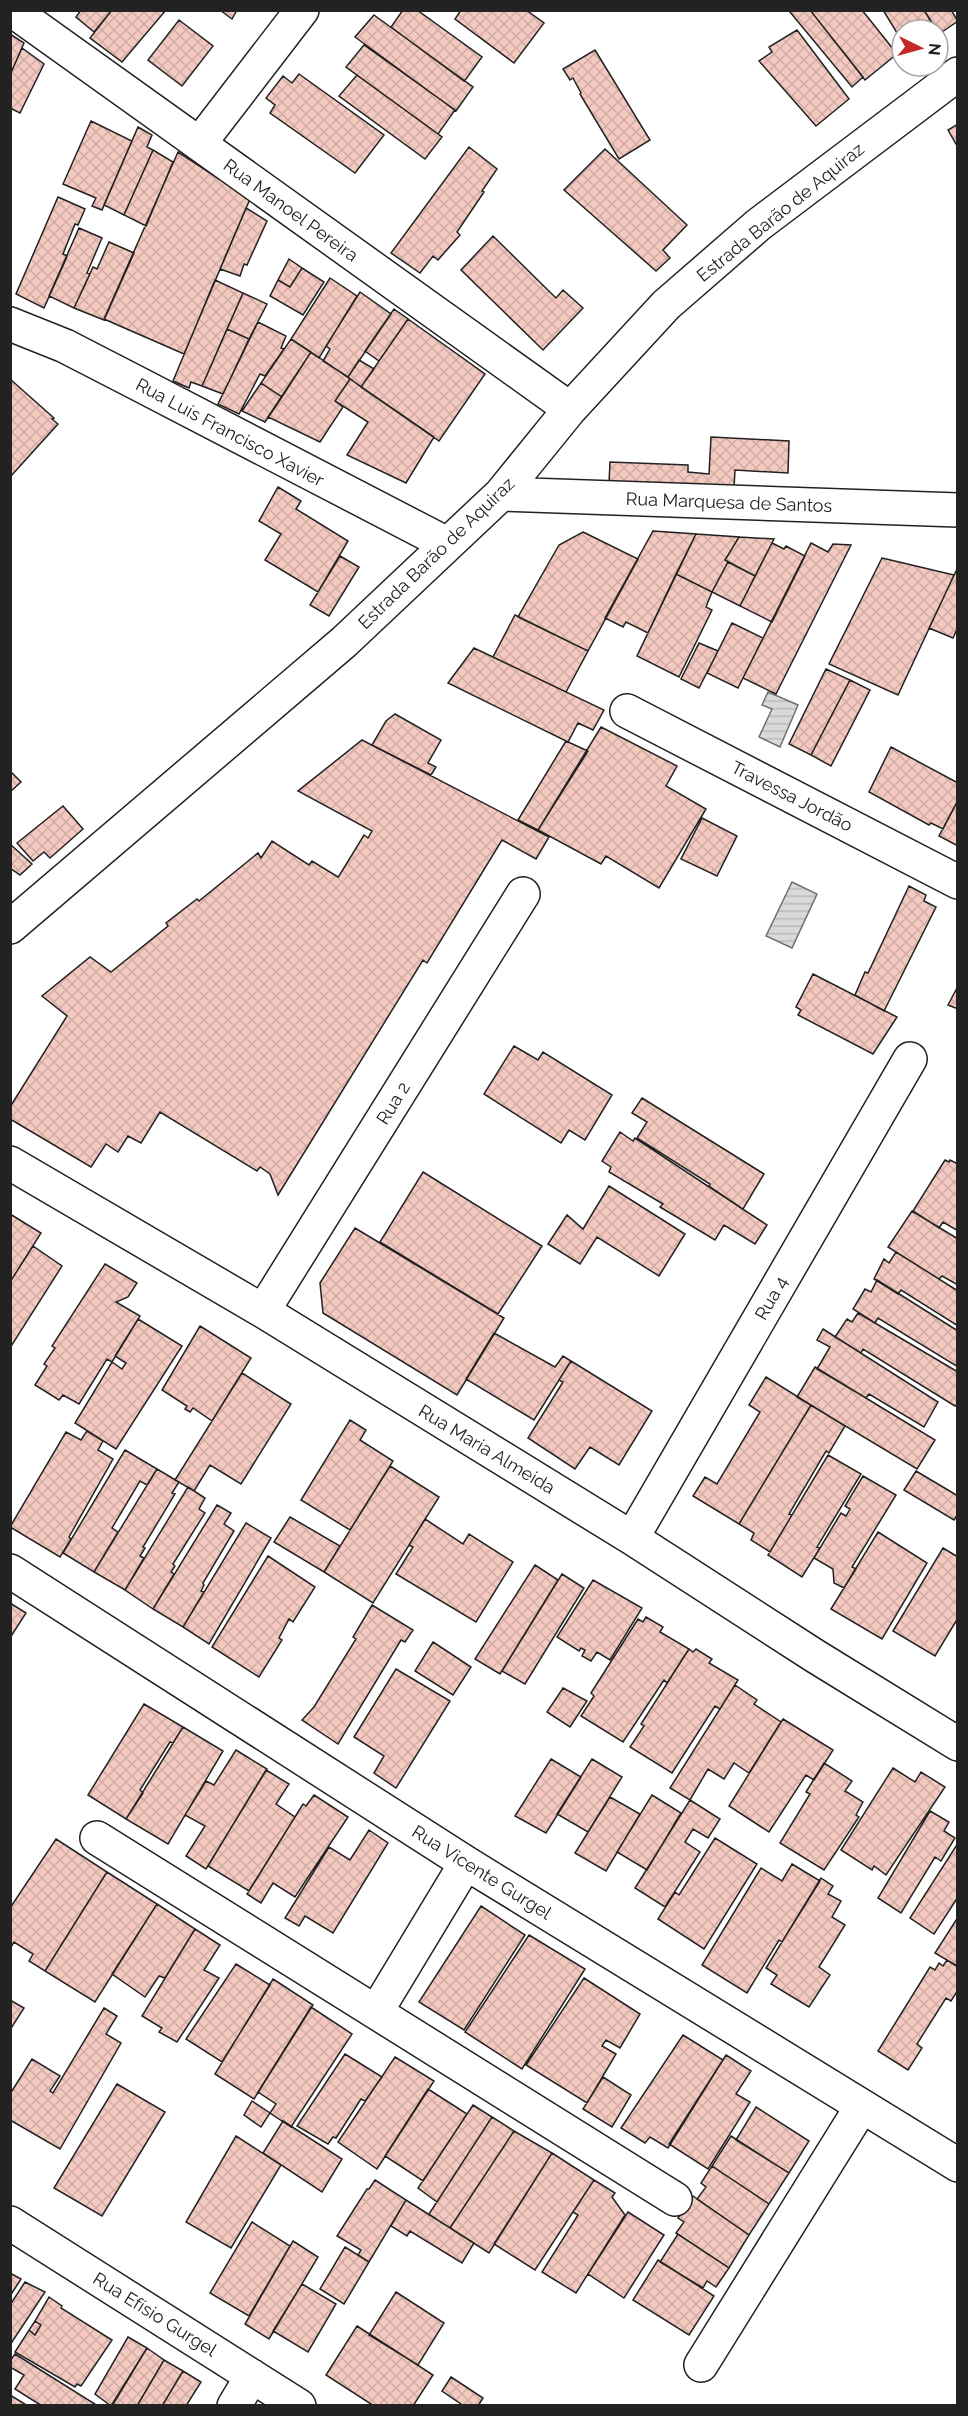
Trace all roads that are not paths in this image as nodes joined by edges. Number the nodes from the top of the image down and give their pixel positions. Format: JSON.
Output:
{"nodes":[{"id":1,"x":12,"y":10,"type":"edge"},
{"id":2,"x":302,"y":10,"type":"edge"},
{"id":3,"x":957,"y":74,"type":"edge"},
{"id":4,"x":199,"y":144,"type":"junction"},
{"id":5,"x":10,"y":324,"type":"edge"},
{"id":6,"x":570,"y":409,"type":"junction"},
{"id":7,"x":501,"y":495,"type":"junction"},
{"id":8,"x":957,"y":510,"type":"edge"},
{"id":9,"x":447,"y":544,"type":"junction"},
{"id":10,"x":627,"y":711,"type":"dead end"},
{"id":11,"x":957,"y":882,"type":"edge"},
{"id":12,"x":523,"y":894,"type":"dead end"},
{"id":13,"x":10,"y":927,"type":"edge"},
{"id":14,"x":910,"y":1059,"type":"dead end"},
{"id":15,"x":10,"y":1164,"type":"edge"},
{"id":16,"x":263,"y":1311,"type":"junction"},
{"id":17,"x":632,"y":1538,"type":"junction"},
{"id":18,"x":10,"y":1571,"type":"edge"},
{"id":19,"x":957,"y":1744,"type":"edge"},
{"id":20,"x":97,"y":1838,"type":"dead end"},
{"id":21,"x":466,"y":1863,"type":"junction"},
{"id":22,"x":376,"y":2012,"type":"junction"},
{"id":23,"x":862,"y":2106,"type":"junction"},
{"id":24,"x":957,"y":2165,"type":"edge"},
{"id":25,"x":675,"y":2199,"type":"dead end"},
{"id":26,"x":10,"y":2223,"type":"edge"},
{"id":27,"x":701,"y":2365,"type":"dead end"},
{"id":28,"x":252,"y":2376,"type":"junction"},
{"id":29,"x":234,"y":2406,"type":"edge"},
{"id":30,"x":299,"y":2406,"type":"edge"}],
"edges":[{"from":1,"to":4,"type":"street","name":"Rua Manoel Pereira"},
{"from":2,"to":4,"type":"street"},
{"from":3,"to":6,"type":"street","name":"Estrada Barão de Aquiraz"},
{"from":4,"to":6,"type":"street","name":"Rua Manoel Pereira"},
{"from":5,"to":9,"type":"street","name":"Rua Luís Francisco Xavier"},
{"from":6,"to":7,"type":"street","name":"Estrada Barão de Aquiraz"},
{"from":7,"to":8,"type":"street","name":"Rua Marquesa de Santos"},
{"from":7,"to":9,"type":"street","name":"Estrada Barão de Aquiraz"},
{"from":9,"to":13,"type":"street","name":"Estrada Barão de Aquiraz"},
{"from":10,"to":11,"type":"street","name":"Travessa Jordão"},
{"from":12,"to":16,"type":"street","name":"Rua 2"},
{"from":14,"to":17,"type":"street","name":"Rua 4"},
{"from":15,"to":16,"type":"street","name":"Rua Maria Almeida"},
{"from":16,"to":17,"type":"street","name":"Rua Maria Almeida"},
{"from":17,"to":19,"type":"street","name":"Rua Maria Almeida"},
{"from":18,"to":21,"type":"street","name":"Rua Vicente Gurgel"},
{"from":20,"to":22,"type":"street"},
{"from":21,"to":22,"type":"street"},
{"from":21,"to":23,"type":"street","name":"Rua Vicente Gurgel"},
{"from":22,"to":25,"type":"street"},
{"from":23,"to":24,"type":"street","name":"Rua Vicente Gurgel"},
{"from":23,"to":27,"type":"street"},
{"from":26,"to":28,"type":"street","name":"Rua Efísio Gurgel"},
{"from":28,"to":29,"type":"street"},
{"from":28,"to":30,"type":"street","name":"Rua Efísio Gurgel"}]}
